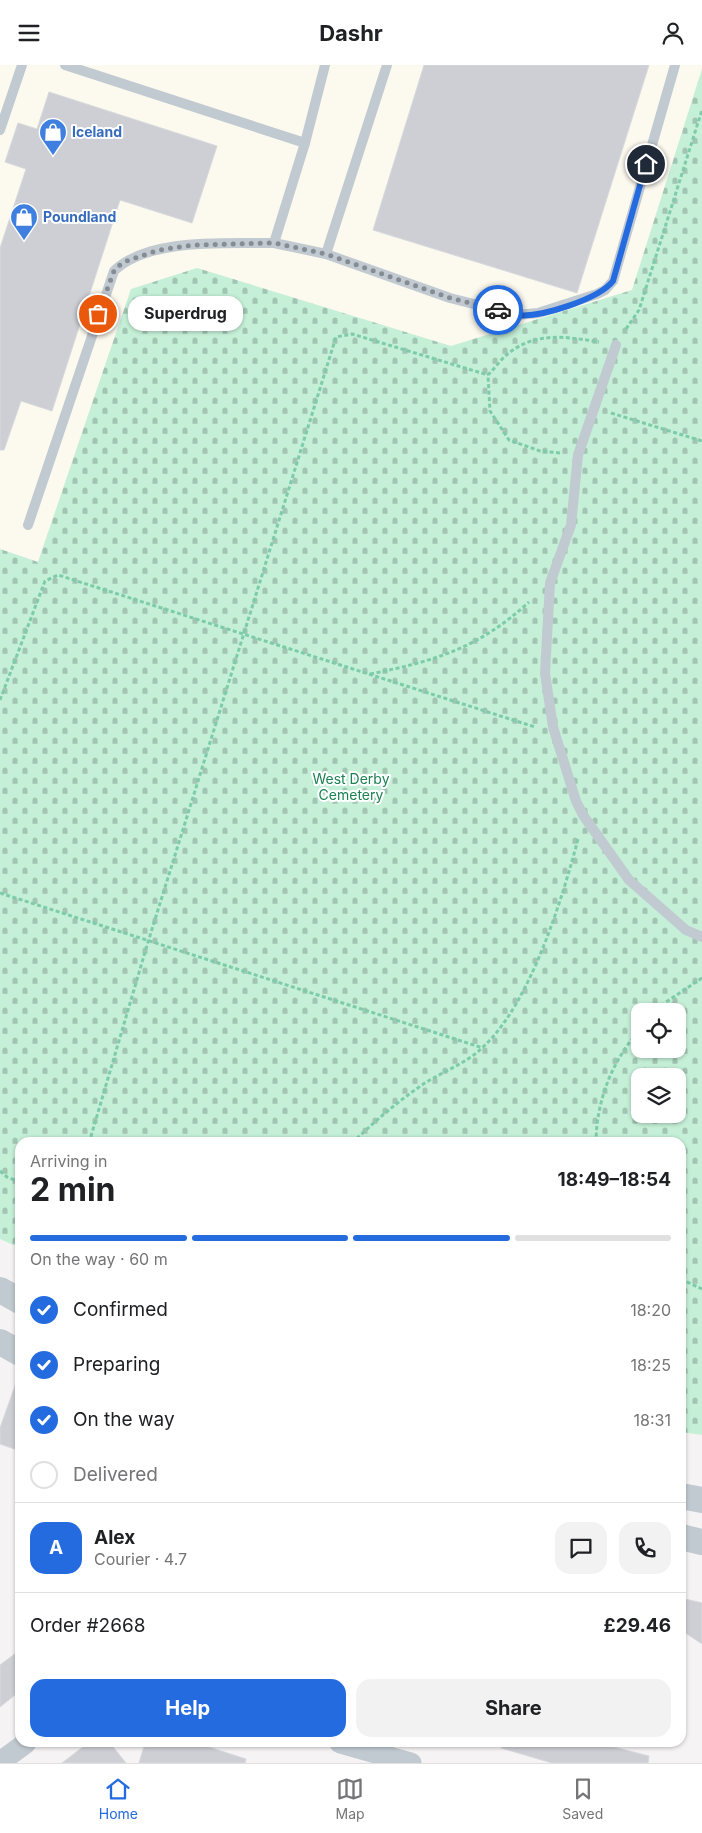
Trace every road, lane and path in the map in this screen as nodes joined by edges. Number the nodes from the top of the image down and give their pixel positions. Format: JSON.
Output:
{"nodes":[{"id":1,"x":22,"y":65,"type":"edge"},
{"id":2,"x":65,"y":65,"type":"edge"},
{"id":3,"x":324,"y":65,"type":"edge"},
{"id":4,"x":386,"y":65,"type":"edge"},
{"id":5,"x":675,"y":65,"type":"edge"},
{"id":6,"x":4,"y":107,"type":"edge"},
{"id":7,"x":702,"y":110,"type":"edge"},
{"id":8,"x":0,"y":130,"type":"edge"},
{"id":9,"x":305,"y":143,"type":"junction"},
{"id":10,"x":274,"y":243,"type":"junction"},
{"id":11,"x":326,"y":254,"type":"junction"},
{"id":12,"x":616,"y":345,"type":"junction"},
{"id":13,"x":488,"y":375,"type":"junction"},
{"id":14,"x":593,"y":408,"type":"junction"},
{"id":15,"x":702,"y":441,"type":"edge"},
{"id":16,"x":578,"y":455,"type":"junction"},
{"id":17,"x":28,"y":525,"type":"dead end"},
{"id":18,"x":550,"y":583,"type":"junction"},
{"id":19,"x":244,"y":635,"type":"junction"},
{"id":20,"x":369,"y":675,"type":"junction"},
{"id":21,"x":0,"y":700,"type":"edge"},
{"id":22,"x":553,"y":727,"type":"junction"},
{"id":23,"x":583,"y":815,"type":"junction"},
{"id":24,"x":0,"y":893,"type":"edge"},
{"id":25,"x":702,"y":937,"type":"edge"},
{"id":26,"x":148,"y":942,"type":"junction"},
{"id":27,"x":702,"y":978,"type":"edge"},
{"id":28,"x":665,"y":1003,"type":"edge"},
{"id":29,"x":631,"y":1040,"type":"edge"},
{"id":30,"x":483,"y":1048,"type":"junction"},
{"id":31,"x":91,"y":1137,"type":"edge"},
{"id":32,"x":358,"y":1137,"type":"edge"},
{"id":33,"x":596,"y":1137,"type":"edge"},
{"id":34,"x":0,"y":1171,"type":"edge"},
{"id":35,"x":15,"y":1180,"type":"edge"},
{"id":36,"x":686,"y":1281,"type":"edge"},
{"id":37,"x":702,"y":1289,"type":"edge"},
{"id":38,"x":0,"y":1290,"type":"edge"},
{"id":39,"x":15,"y":1298,"type":"edge"},
{"id":40,"x":0,"y":1342,"type":"edge"},
{"id":41,"x":0,"y":1346,"type":"edge"},
{"id":42,"x":15,"y":1350,"type":"edge"},
{"id":43,"x":15,"y":1351,"type":"edge"},
{"id":44,"x":686,"y":1497,"type":"edge"},
{"id":45,"x":702,"y":1500,"type":"edge"},
{"id":46,"x":686,"y":1538,"type":"edge"},
{"id":47,"x":702,"y":1542,"type":"edge"},
{"id":48,"x":21,"y":1747,"type":"edge"},
{"id":49,"x":354,"y":1747,"type":"edge"},
{"id":50,"x":0,"y":1762,"type":"edge"},
{"id":51,"x":412,"y":1763,"type":"edge"}],
"edges":[{"from":1,"to":6,"type":"lane"},
{"from":2,"to":9,"type":"lane"},
{"from":3,"to":9,"type":"lane"},
{"from":4,"to":11,"type":"lane"},
{"from":5,"to":11,"type":"lane"},
{"from":6,"to":8,"type":"lane"},
{"from":7,"to":12,"type":"path"},
{"from":9,"to":10,"type":"lane"},
{"from":10,"to":11,"type":"lane"},
{"from":10,"to":17,"type":"lane"},
{"from":12,"to":13,"type":"path"},
{"from":12,"to":14,"type":"lane"},
{"from":13,"to":16,"type":"path"},
{"from":13,"to":19,"type":"path"},
{"from":14,"to":15,"type":"path"},
{"from":14,"to":16,"type":"lane"},
{"from":16,"to":18,"type":"lane"},
{"from":18,"to":20,"type":"path"},
{"from":18,"to":22,"type":"lane"},
{"from":19,"to":20,"type":"path"},
{"from":19,"to":21,"type":"path"},
{"from":19,"to":26,"type":"path"},
{"from":20,"to":22,"type":"path"},
{"from":22,"to":23,"type":"lane"},
{"from":23,"to":25,"type":"lane"},
{"from":23,"to":30,"type":"path"},
{"from":24,"to":26,"type":"path"},
{"from":26,"to":30,"type":"path"},
{"from":26,"to":31,"type":"path"},
{"from":27,"to":28,"type":"path"},
{"from":29,"to":33,"type":"path"},
{"from":30,"to":32,"type":"path"},
{"from":34,"to":35,"type":"path"},
{"from":36,"to":37,"type":"path"},
{"from":38,"to":39,"type":"street"},
{"from":40,"to":42,"type":"street"},
{"from":41,"to":43,"type":"street"},
{"from":44,"to":45,"type":"street"},
{"from":46,"to":47,"type":"street"},
{"from":48,"to":50,"type":"street"},
{"from":49,"to":51,"type":"street"}]}
